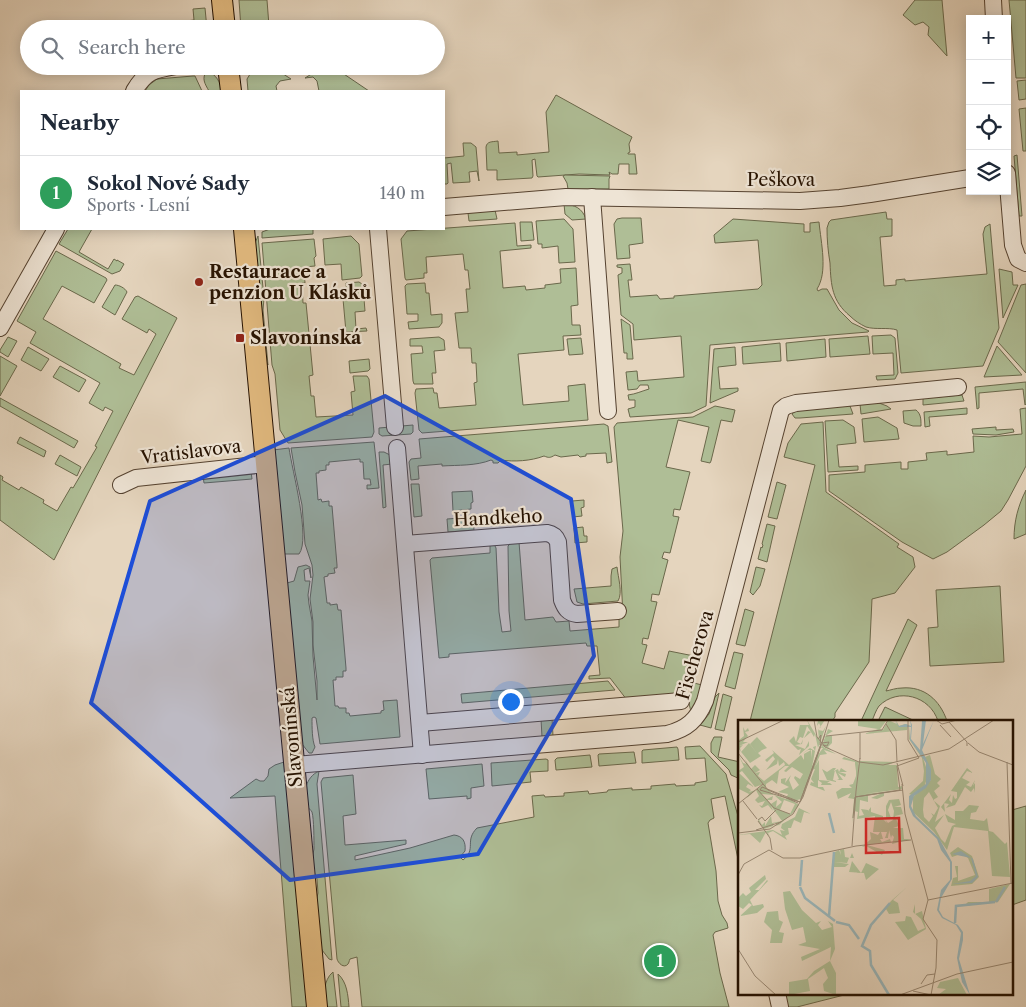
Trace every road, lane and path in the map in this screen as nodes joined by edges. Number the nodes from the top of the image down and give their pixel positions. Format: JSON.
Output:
{"nodes":[{"id":1,"x":222,"y":0,"type":"edge"},
{"id":2,"x":993,"y":0,"type":"edge"},
{"id":3,"x":994,"y":15,"type":"edge"},
{"id":4,"x":224,"y":20,"type":"edge"},
{"id":5,"x":145,"y":75,"type":"edge"},
{"id":6,"x":229,"y":75,"type":"edge"},
{"id":7,"x":135,"y":90,"type":"edge"},
{"id":8,"x":231,"y":90,"type":"edge"},
{"id":9,"x":966,"y":179,"type":"edge"},
{"id":10,"x":1009,"y":195,"type":"edge"},
{"id":11,"x":592,"y":197,"type":"junction"},
{"id":12,"x":445,"y":207,"type":"edge"},
{"id":13,"x":244,"y":230,"type":"edge"},
{"id":14,"x":378,"y":230,"type":"edge"},
{"id":15,"x":52,"y":235,"type":"edge"},
{"id":16,"x":1026,"y":263,"type":"edge"},
{"id":17,"x":0,"y":328,"type":"edge"},
{"id":18,"x":958,"y":387,"type":"dead end"},
{"id":19,"x":608,"y":411,"type":"dead end"},
{"id":20,"x":395,"y":427,"type":"dead end"},
{"id":21,"x":397,"y":448,"type":"dead end"},
{"id":22,"x":266,"y":464,"type":"junction"},
{"id":23,"x":121,"y":485,"type":"dead end"},
{"id":24,"x":405,"y":544,"type":"junction"},
{"id":25,"x":618,"y":611,"type":"dead end"},
{"id":26,"x":681,"y":701,"type":"dead end"},
{"id":27,"x":420,"y":723,"type":"junction"},
{"id":28,"x":422,"y":755,"type":"junction"},
{"id":29,"x":295,"y":765,"type":"junction"},
{"id":30,"x":778,"y":994,"type":"edge"},
{"id":31,"x":318,"y":1007,"type":"edge"},
{"id":32,"x":780,"y":1007,"type":"edge"}],
"edges":[{"from":1,"to":4,"type":"main road"},
{"from":2,"to":3,"type":"street"},
{"from":5,"to":7,"type":"street"},
{"from":6,"to":8,"type":"main road"},
{"from":9,"to":11,"type":"street","name":"Peškova"},
{"from":10,"to":16,"type":"street"},
{"from":11,"to":12,"type":"street","name":"Peškova"},
{"from":11,"to":19,"type":"street"},
{"from":13,"to":22,"type":"main road","name":"Slavonínská"},
{"from":14,"to":20,"type":"street"},
{"from":15,"to":17,"type":"street"},
{"from":18,"to":28,"type":"street","name":"Fischerova"},
{"from":21,"to":24,"type":"street"},
{"from":22,"to":23,"type":"street","name":"Vratislavova"},
{"from":22,"to":29,"type":"main road","name":"Slavonínská"},
{"from":24,"to":25,"type":"street","name":"Handkeho"},
{"from":24,"to":27,"type":"street"},
{"from":26,"to":27,"type":"street","name":"Fischerova"},
{"from":27,"to":28,"type":"street"},
{"from":28,"to":29,"type":"street","name":"Fischerova"},
{"from":29,"to":31,"type":"main road","name":"Slavonínská"},
{"from":30,"to":32,"type":"street"}]}
